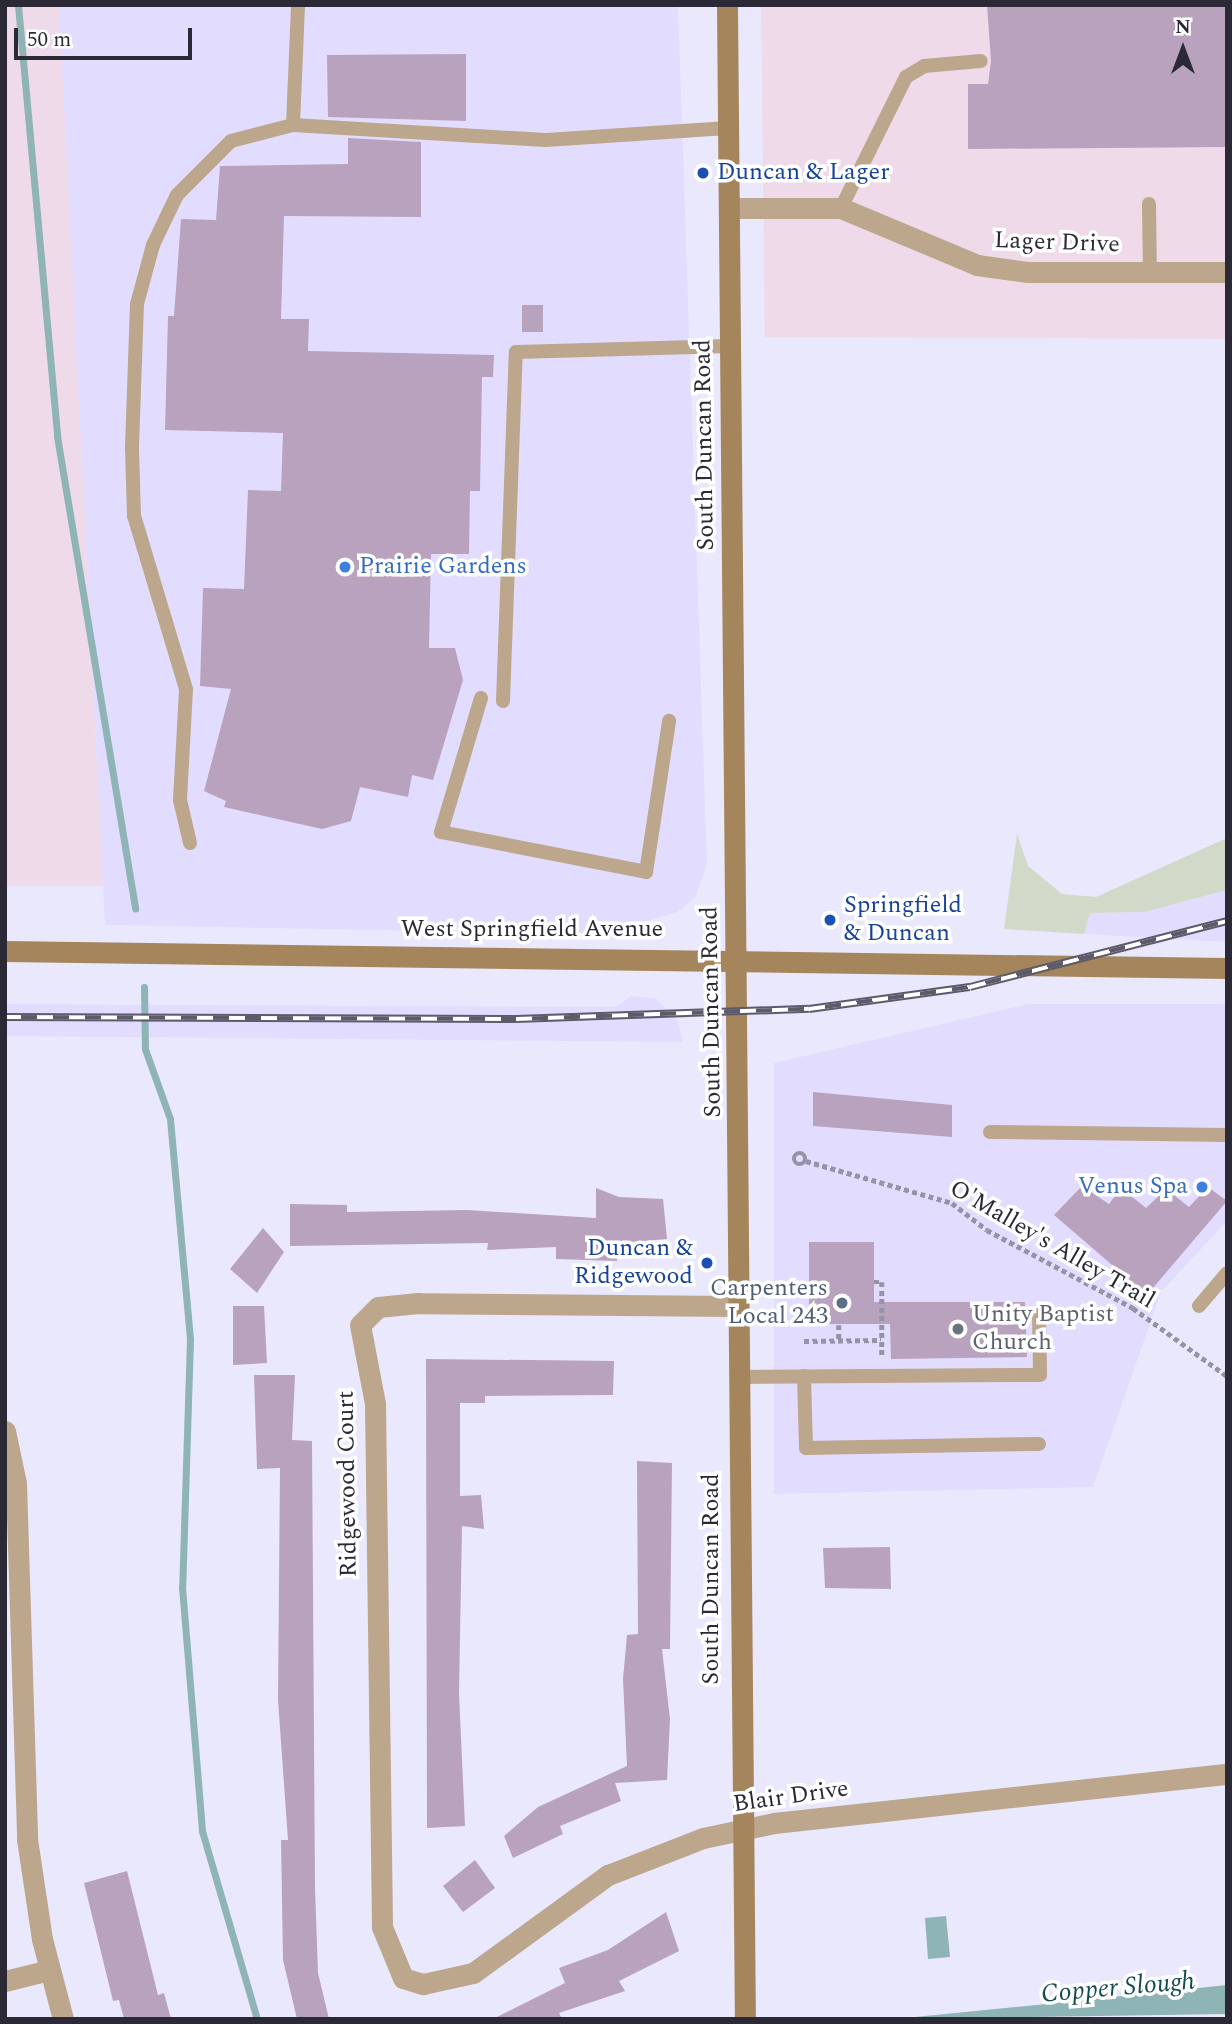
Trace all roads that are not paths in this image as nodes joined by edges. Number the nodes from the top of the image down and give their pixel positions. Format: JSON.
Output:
{"nodes":[{"id":1,"x":298,"y":5,"type":"edge"},
{"id":2,"x":727,"y":5,"type":"edge"},
{"id":3,"x":982,"y":61,"type":"dead end"},
{"id":4,"x":293,"y":125,"type":"junction"},
{"id":5,"x":728,"y":128,"type":"junction"},
{"id":6,"x":1149,"y":204,"type":"dead end"},
{"id":7,"x":729,"y":208,"type":"junction"},
{"id":8,"x":841,"y":208,"type":"junction"},
{"id":9,"x":1150,"y":272,"type":"junction"},
{"id":10,"x":1227,"y":272,"type":"edge"},
{"id":11,"x":730,"y":346,"type":"junction"},
{"id":12,"x":481,"y":698,"type":"dead end"},
{"id":13,"x":503,"y":701,"type":"dead end"},
{"id":14,"x":669,"y":722,"type":"dead end"},
{"id":15,"x":190,"y":843,"type":"dead end"},
{"id":16,"x":5,"y":951,"type":"edge"},
{"id":17,"x":738,"y":958,"type":"junction"},
{"id":18,"x":1227,"y":968,"type":"edge"},
{"id":19,"x":990,"y":1132,"type":"dead end"},
{"id":20,"x":1227,"y":1135,"type":"edge"},
{"id":21,"x":1227,"y":1273,"type":"edge"},
{"id":22,"x":734,"y":1306,"type":"junction"},
{"id":23,"x":1199,"y":1306,"type":"dead end"},
{"id":24,"x":1039,"y":1314,"type":"dead end"},
{"id":25,"x":804,"y":1376,"type":"junction"},
{"id":26,"x":737,"y":1377,"type":"junction"},
{"id":27,"x":5,"y":1431,"type":"edge"},
{"id":28,"x":1039,"y":1444,"type":"dead end"},
{"id":29,"x":13,"y":1697,"type":"edge"},
{"id":30,"x":1227,"y":1774,"type":"edge"},
{"id":31,"x":741,"y":1830,"type":"junction"},
{"id":32,"x":50,"y":1970,"type":"junction"},
{"id":33,"x":403,"y":1978,"type":"joint"},
{"id":34,"x":5,"y":1981,"type":"edge"},
{"id":35,"x":63,"y":2019,"type":"edge"},
{"id":36,"x":745,"y":2019,"type":"edge"}],
"edges":[{"from":1,"to":4,"type":"lane"},
{"from":2,"to":5,"type":"main road","name":"South Duncan Road"},
{"from":3,"to":8,"type":"lane"},
{"from":4,"to":5,"type":"lane"},
{"from":4,"to":15,"type":"lane"},
{"from":5,"to":7,"type":"main road","name":"South Duncan Road"},
{"from":6,"to":9,"type":"lane"},
{"from":7,"to":8,"type":"street","name":"Lager Drive"},
{"from":7,"to":11,"type":"main road","name":"South Duncan Road"},
{"from":8,"to":9,"type":"street","name":"Lager Drive"},
{"from":9,"to":10,"type":"street","name":"Lager Drive"},
{"from":11,"to":13,"type":"lane"},
{"from":11,"to":17,"type":"main road","name":"South Duncan Road"},
{"from":12,"to":14,"type":"lane"},
{"from":16,"to":17,"type":"main road","name":"West Springfield Avenue"},
{"from":17,"to":18,"type":"main road","name":"West Springfield Avenue"},
{"from":17,"to":22,"type":"main road","name":"South Duncan Road"},
{"from":19,"to":20,"type":"lane"},
{"from":21,"to":23,"type":"lane"},
{"from":22,"to":26,"type":"main road","name":"South Duncan Road"},
{"from":22,"to":33,"type":"street","name":"Ridgewood Court"},
{"from":24,"to":25,"type":"lane"},
{"from":25,"to":26,"type":"lane"},
{"from":25,"to":28,"type":"lane"},
{"from":26,"to":31,"type":"main road","name":"South Duncan Road"},
{"from":27,"to":29,"type":"street"},
{"from":29,"to":32,"type":"street"},
{"from":30,"to":31,"type":"street","name":"Blair Drive"},
{"from":31,"to":33,"type":"street","name":"Blair Drive"},
{"from":31,"to":36,"type":"main road","name":"South Duncan Road"},
{"from":32,"to":34,"type":"street"},
{"from":32,"to":35,"type":"street"}]}
